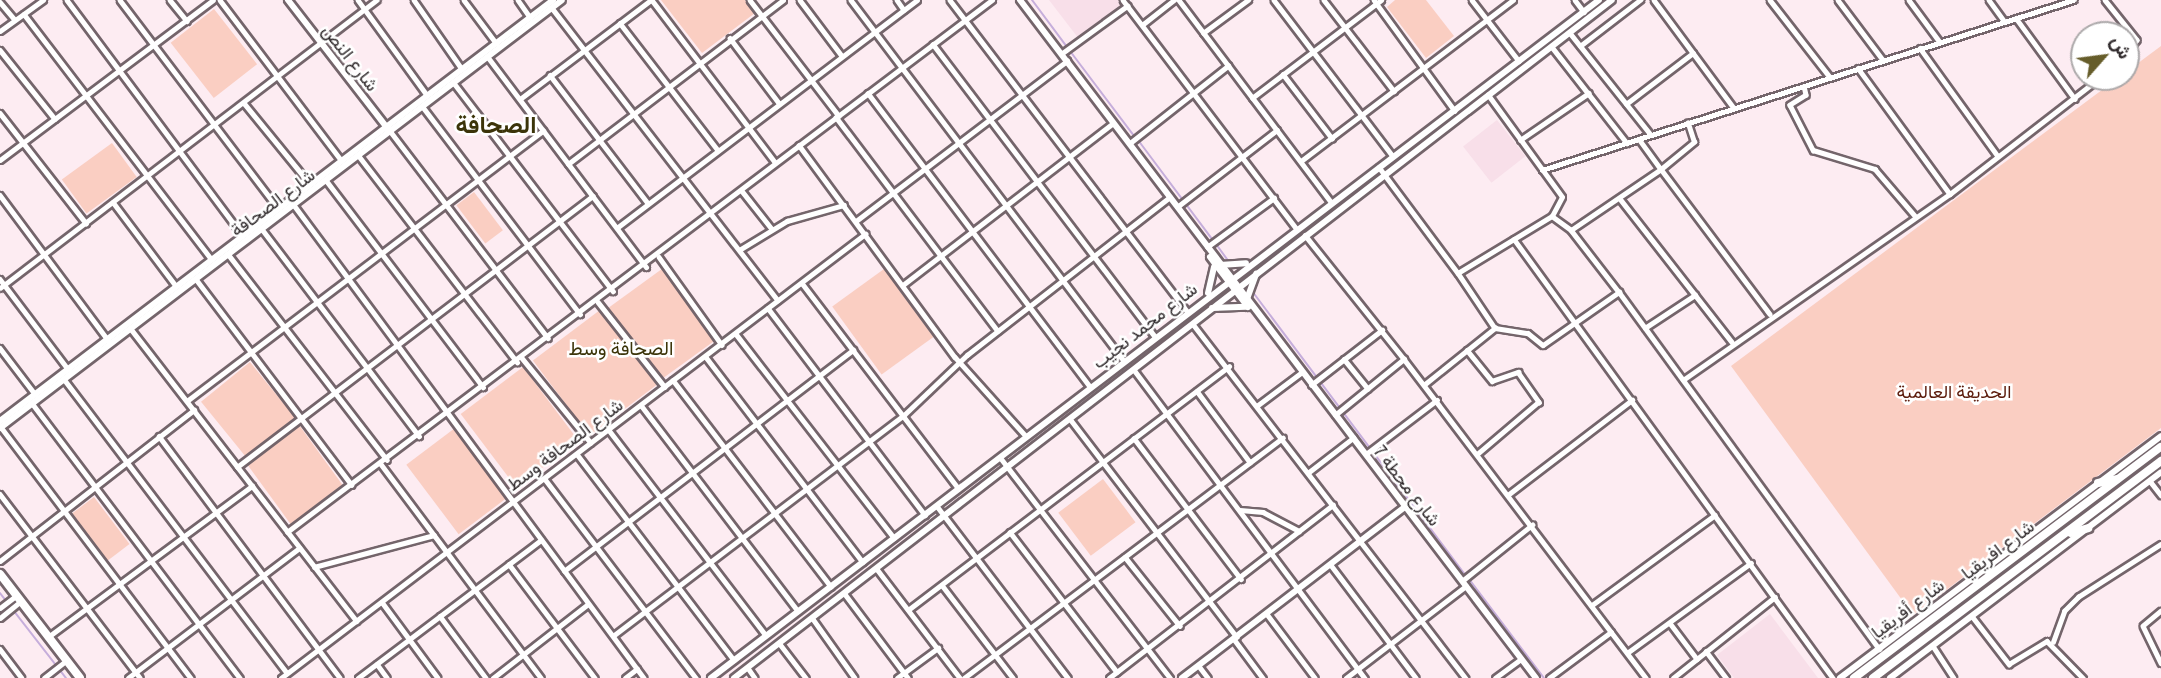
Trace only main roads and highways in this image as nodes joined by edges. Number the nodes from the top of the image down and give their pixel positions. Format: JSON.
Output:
{"nodes":[{"id":1,"x":288,"y":0,"type":"edge"},
{"id":2,"x":552,"y":0,"type":"edge"},
{"id":3,"x":562,"y":0,"type":"edge"},
{"id":4,"x":1020,"y":0,"type":"edge"},
{"id":5,"x":1599,"y":0,"type":"edge"},
{"id":6,"x":1612,"y":0,"type":"edge"},
{"id":7,"x":388,"y":129,"type":"junction"},
{"id":8,"x":1254,"y":260,"type":"junction"},
{"id":9,"x":1217,"y":265,"type":"junction"},
{"id":10,"x":1260,"y":268,"type":"junction"},
{"id":11,"x":1227,"y":279,"type":"junction"},
{"id":12,"x":1234,"y":289,"type":"junction"},
{"id":13,"x":1206,"y":296,"type":"junction"},
{"id":14,"x":1250,"y":307,"type":"junction"},
{"id":15,"x":1207,"y":310,"type":"junction"},
{"id":16,"x":109,"y":341,"type":"junction"},
{"id":17,"x":0,"y":425,"type":"edge"},
{"id":18,"x":2161,"y":436,"type":"edge"},
{"id":19,"x":2161,"y":447,"type":"edge"},
{"id":20,"x":2161,"y":461,"type":"edge"},
{"id":21,"x":2161,"y":472,"type":"edge"},
{"id":22,"x":2119,"y":478,"type":"junction"},
{"id":23,"x":2098,"y":483,"type":"junction"},
{"id":24,"x":1405,"y":507,"type":"junction"},
{"id":25,"x":2088,"y":528,"type":"junction"},
{"id":26,"x":2065,"y":535,"type":"junction"},
{"id":27,"x":0,"y":574,"type":"edge"},
{"id":28,"x":1970,"y":591,"type":"junction"},
{"id":29,"x":1982,"y":597,"type":"junction"},
{"id":30,"x":1958,"y":600,"type":"junction"},
{"id":31,"x":1966,"y":609,"type":"junction"},
{"id":32,"x":1856,"y":674,"type":"edge"},
{"id":33,"x":80,"y":678,"type":"edge"},
{"id":34,"x":711,"y":678,"type":"edge"},
{"id":35,"x":734,"y":678,"type":"edge"},
{"id":36,"x":1182,"y":678,"type":"edge"},
{"id":37,"x":1536,"y":678,"type":"edge"},
{"id":38,"x":1840,"y":678,"type":"edge"},
{"id":39,"x":1873,"y":678,"type":"edge"},
{"id":40,"x":1889,"y":678,"type":"edge"}],
"edges":[{"from":1,"to":7,"type":"main road","name":"شارع النص"},
{"from":2,"to":7,"type":"main road","name":"شارع الصحافة"},
{"from":3,"to":7,"type":"main road","name":"شارع الصحافة"},
{"from":4,"to":9,"type":"main road","name":"شارع محطة 7"},
{"from":5,"to":8,"type":"main road","name":"شارع محمد نجيب"},
{"from":6,"to":10,"type":"main road","name":"شارع محمد نجيب"},
{"from":7,"to":16,"type":"main road","name":"شارع الصحافة"},
{"from":7,"to":16,"type":"main road","name":"شارع الصحافة"},
{"from":8,"to":9,"type":"main road"},
{"from":8,"to":11,"type":"main road","name":"شارع محمد نجيب"},
{"from":9,"to":11,"type":"main road","name":"شارع محطة 7"},
{"from":9,"to":13,"type":"main road"},
{"from":10,"to":12,"type":"main road","name":"شارع محمد نجيب"},
{"from":10,"to":14,"type":"main road"},
{"from":11,"to":12,"type":"main road","name":"شارع محطة 7"},
{"from":11,"to":13,"type":"main road","name":"شارع محمد نجيب"},
{"from":12,"to":14,"type":"main road","name":"شارع محطة 7"},
{"from":12,"to":15,"type":"main road","name":"شارع محمد نجيب"},
{"from":13,"to":34,"type":"main road","name":"شارع محمد نجيب"},
{"from":14,"to":15,"type":"main road"},
{"from":14,"to":24,"type":"main road","name":"شارع محطة 7"},
{"from":15,"to":35,"type":"main road","name":"شارع محمد نجيب"},
{"from":16,"to":17,"type":"main road","name":"شارع الصحافة"},
{"from":16,"to":17,"type":"main road","name":"شارع الصحافة"},
{"from":18,"to":23,"type":"main road","name":"شارع أفريقيا"},
{"from":19,"to":22,"type":"highway","name":"شارع افريقيا"},
{"from":20,"to":26,"type":"highway","name":"شارع افريقيا"},
{"from":21,"to":25,"type":"main road"},
{"from":22,"to":23,"type":"highway"},
{"from":22,"to":28,"type":"highway","name":"شارع افريقيا"},
{"from":23,"to":32,"type":"main road","name":"شارع أفريقيا"},
{"from":24,"to":36,"type":"main road"},
{"from":24,"to":37,"type":"main road","name":"شارع محطة 7"},
{"from":25,"to":26,"type":"highway"},
{"from":25,"to":40,"type":"main road"},
{"from":26,"to":29,"type":"highway","name":"شارع افريقيا"},
{"from":27,"to":33,"type":"highway"},
{"from":28,"to":29,"type":"highway"},
{"from":28,"to":30,"type":"highway","name":"شارع افريقيا"},
{"from":29,"to":31,"type":"highway","name":"شارع افريقيا"},
{"from":30,"to":31,"type":"highway"},
{"from":30,"to":32,"type":"highway","name":"شارع افريقيا"},
{"from":31,"to":39,"type":"highway","name":"شارع افريقيا"},
{"from":32,"to":38,"type":"main road","name":"شارع أفريقيا"}]}
